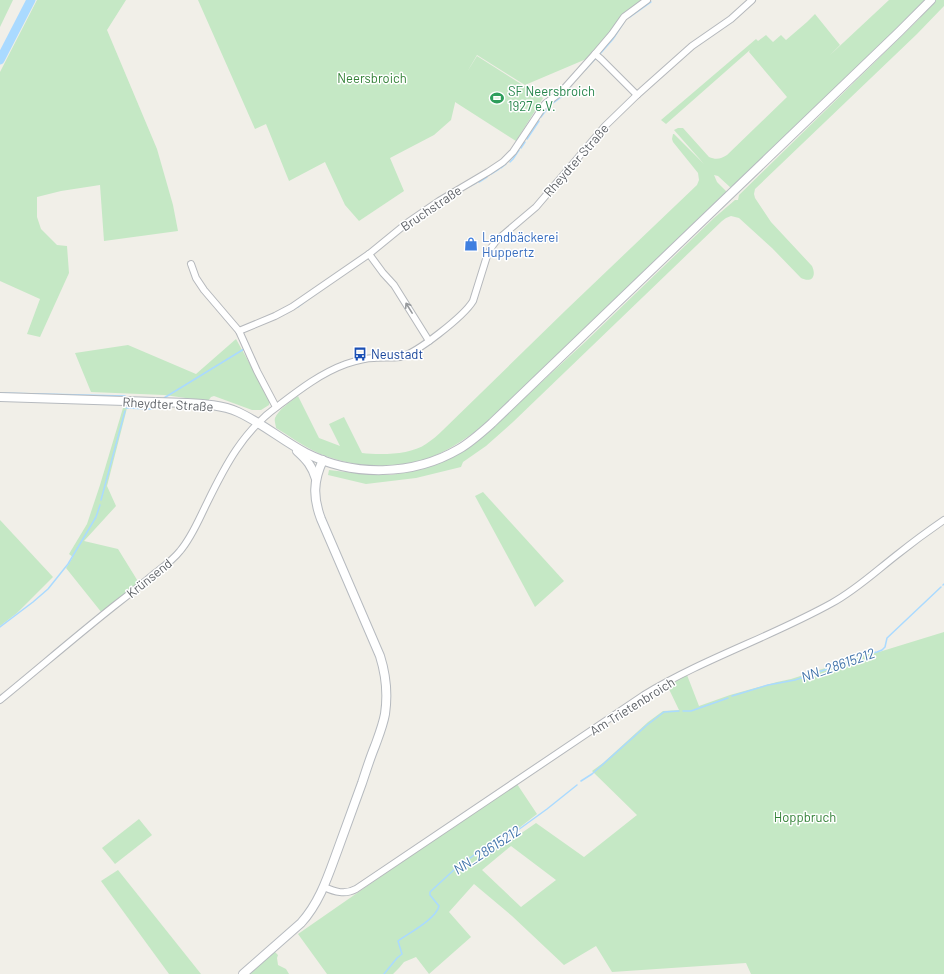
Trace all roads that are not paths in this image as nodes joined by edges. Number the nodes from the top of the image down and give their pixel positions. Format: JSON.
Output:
{"nodes":[{"id":1,"x":647,"y":0,"type":"edge"},
{"id":2,"x":752,"y":0,"type":"edge"},
{"id":3,"x":931,"y":0,"type":"edge"},
{"id":4,"x":595,"y":54,"type":"junction"},
{"id":5,"x":637,"y":95,"type":"junction"},
{"id":6,"x":369,"y":254,"type":"junction"},
{"id":7,"x":191,"y":264,"type":"dead end"},
{"id":8,"x":239,"y":330,"type":"junction"},
{"id":9,"x":429,"y":341,"type":"junction"},
{"id":10,"x":0,"y":397,"type":"edge"},
{"id":11,"x":276,"y":407,"type":"junction"},
{"id":12,"x":258,"y":422,"type":"junction"},
{"id":13,"x":288,"y":442,"type":"junction"},
{"id":14,"x":323,"y":460,"type":"junction"},
{"id":15,"x":316,"y":479,"type":"junction"},
{"id":16,"x":944,"y":520,"type":"edge"},
{"id":17,"x":0,"y":700,"type":"edge"},
{"id":18,"x":324,"y":887,"type":"junction"},
{"id":19,"x":243,"y":974,"type":"edge"}],
"edges":[{"from":1,"to":4,"type":"street","name":"Bruchstraße"},
{"from":2,"to":5,"type":"street","name":"Rheydter Straße"},
{"from":3,"to":14,"type":"main road"},
{"from":4,"to":5,"type":"street"},
{"from":4,"to":6,"type":"street","name":"Bruchstraße"},
{"from":5,"to":9,"type":"street","name":"Rheydter Straße"},
{"from":6,"to":8,"type":"street","name":"Bruchstraße"},
{"from":9,"to":6,"type":"street","one_way":true},
{"from":7,"to":8,"type":"street"},
{"from":8,"to":11,"type":"street"},
{"from":9,"to":11,"type":"street","name":"Rheydter Straße"},
{"from":10,"to":12,"type":"main road","name":"Rheydter Straße"},
{"from":11,"to":12,"type":"street","name":"Rheydter Straße"},
{"from":12,"to":13,"type":"main road"},
{"from":12,"to":17,"type":"street","name":"Krünsend"},
{"from":13,"to":14,"type":"main road"},
{"from":13,"to":15,"type":"main road"},
{"from":14,"to":15,"type":"main road"},
{"from":15,"to":18,"type":"main road"},
{"from":16,"to":18,"type":"street","name":"Am Trietenbroich"},
{"from":18,"to":19,"type":"main road"}]}
